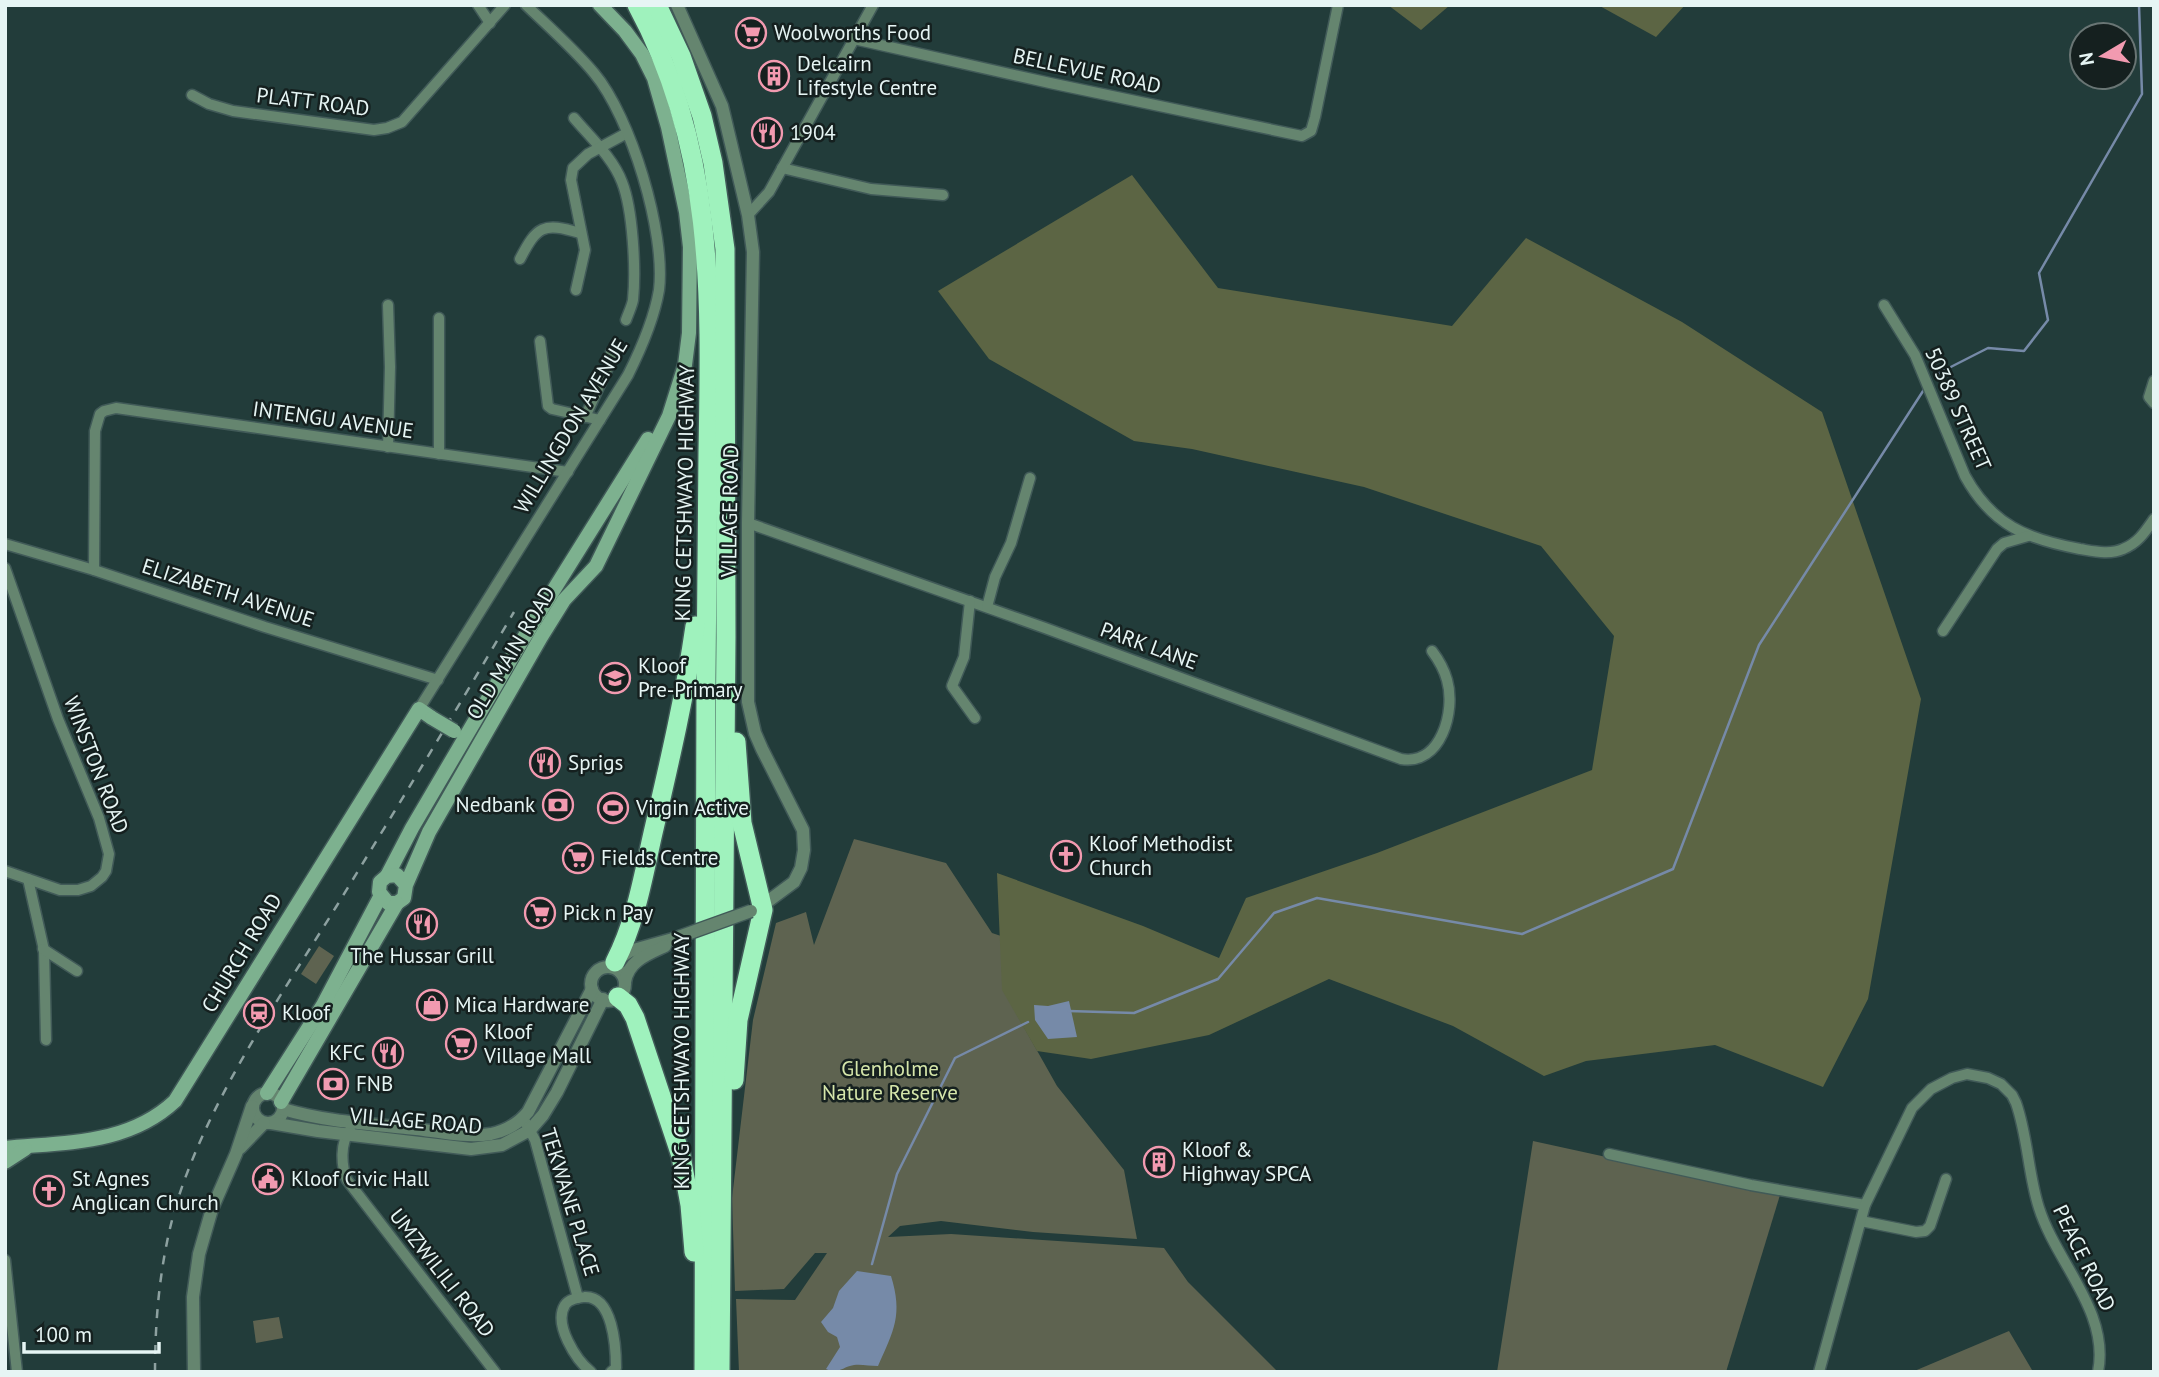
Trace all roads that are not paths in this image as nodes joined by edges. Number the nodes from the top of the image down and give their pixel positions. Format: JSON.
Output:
{"nodes":[{"id":1,"x":478,"y":5,"type":"edge"},
{"id":2,"x":505,"y":5,"type":"edge"},
{"id":3,"x":526,"y":5,"type":"edge"},
{"id":4,"x":600,"y":5,"type":"edge"},
{"id":5,"x":637,"y":5,"type":"edge"},
{"id":6,"x":657,"y":5,"type":"edge"},
{"id":7,"x":677,"y":5,"type":"edge"},
{"id":8,"x":873,"y":5,"type":"edge"},
{"id":9,"x":1338,"y":5,"type":"edge"},
{"id":10,"x":489,"y":23,"type":"junction"},
{"id":11,"x":854,"y":39,"type":"junction"},
{"id":12,"x":192,"y":95,"type":"dead end"},
{"id":13,"x":574,"y":118,"type":"dead end"},
{"id":14,"x":627,"y":133,"type":"junction"},
{"id":15,"x":600,"y":148,"type":"junction"},
{"id":16,"x":782,"y":168,"type":"junction"},
{"id":17,"x":943,"y":195,"type":"dead end"},
{"id":18,"x":748,"y":215,"type":"junction"},
{"id":19,"x":580,"y":233,"type":"junction"},
{"id":20,"x":520,"y":259,"type":"dead end"},
{"id":21,"x":576,"y":290,"type":"dead end"},
{"id":22,"x":388,"y":305,"type":"dead end"},
{"id":23,"x":1884,"y":305,"type":"dead end"},
{"id":24,"x":439,"y":318,"type":"dead end"},
{"id":25,"x":626,"y":320,"type":"dead end"},
{"id":26,"x":540,"y":341,"type":"dead end"},
{"id":27,"x":611,"y":352,"type":"dead end"},
{"id":28,"x":2154,"y":381,"type":"edge"},
{"id":29,"x":2154,"y":403,"type":"edge"},
{"id":30,"x":670,"y":406,"type":"junction"},
{"id":31,"x":585,"y":417,"type":"junction"},
{"id":32,"x":600,"y":420,"type":"junction"},
{"id":33,"x":388,"y":447,"type":"junction"},
{"id":34,"x":439,"y":454,"type":"junction"},
{"id":35,"x":568,"y":472,"type":"junction"},
{"id":36,"x":1030,"y":478,"type":"dead end"},
{"id":37,"x":2154,"y":519,"type":"edge"},
{"id":38,"x":748,"y":523,"type":"junction"},
{"id":39,"x":591,"y":530,"type":"junction"},
{"id":40,"x":616,"y":531,"type":"junction"},
{"id":41,"x":2028,"y":536,"type":"junction"},
{"id":42,"x":5,"y":544,"type":"edge"},
{"id":43,"x":576,"y":552,"type":"junction"},
{"id":44,"x":598,"y":560,"type":"junction"},
{"id":45,"x":5,"y":568,"type":"edge"},
{"id":46,"x":706,"y":569,"type":"junction"},
{"id":47,"x":94,"y":570,"type":"junction"},
{"id":48,"x":970,"y":601,"type":"junction"},
{"id":49,"x":987,"y":607,"type":"junction"},
{"id":50,"x":1943,"y":631,"type":"dead end"},
{"id":51,"x":726,"y":638,"type":"junction"},
{"id":52,"x":1432,"y":651,"type":"dead end"},
{"id":53,"x":438,"y":680,"type":"junction"},
{"id":54,"x":415,"y":716,"type":"junction"},
{"id":55,"x":975,"y":718,"type":"dead end"},
{"id":56,"x":473,"y":725,"type":"junction"},
{"id":57,"x":454,"y":731,"type":"junction"},
{"id":58,"x":458,"y":752,"type":"junction"},
{"id":59,"x":5,"y":871,"type":"edge"},
{"id":60,"x":387,"y":876,"type":"junction"},
{"id":61,"x":28,"y":878,"type":"junction"},
{"id":62,"x":406,"y":885,"type":"junction"},
{"id":63,"x":380,"y":897,"type":"junction"},
{"id":64,"x":397,"y":903,"type":"junction"},
{"id":65,"x":763,"y":905,"type":"junction"},
{"id":66,"x":673,"y":939,"type":"junction"},
{"id":67,"x":43,"y":949,"type":"junction"},
{"id":68,"x":613,"y":964,"type":"junction"},
{"id":69,"x":77,"y":971,"type":"dead end"},
{"id":70,"x":592,"y":989,"type":"junction"},
{"id":71,"x":615,"y":993,"type":"junction"},
{"id":72,"x":47,"y":1040,"type":"dead end"},
{"id":73,"x":267,"y":1093,"type":"junction"},
{"id":74,"x":282,"y":1105,"type":"junction"},
{"id":75,"x":253,"y":1106,"type":"junction"},
{"id":76,"x":523,"y":1118,"type":"junction"},
{"id":77,"x":356,"y":1122,"type":"junction"},
{"id":78,"x":268,"y":1123,"type":"junction"},
{"id":79,"x":530,"y":1130,"type":"junction"},
{"id":80,"x":346,"y":1135,"type":"junction"},
{"id":81,"x":32,"y":1145,"type":"junction"},
{"id":82,"x":5,"y":1148,"type":"edge"},
{"id":83,"x":236,"y":1154,"type":"junction"},
{"id":84,"x":1609,"y":1154,"type":"dead end"},
{"id":85,"x":5,"y":1162,"type":"edge"},
{"id":86,"x":1946,"y":1179,"type":"dead end"},
{"id":87,"x":1865,"y":1205,"type":"junction"},
{"id":88,"x":721,"y":1207,"type":"junction"},
{"id":89,"x":1861,"y":1221,"type":"junction"},
{"id":90,"x":5,"y":1260,"type":"edge"},
{"id":91,"x":578,"y":1298,"type":"junction"},
{"id":92,"x":17,"y":1372,"type":"edge"},
{"id":93,"x":194,"y":1372,"type":"edge"},
{"id":94,"x":495,"y":1372,"type":"edge"},
{"id":95,"x":591,"y":1372,"type":"edge"},
{"id":96,"x":611,"y":1372,"type":"edge"},
{"id":97,"x":704,"y":1372,"type":"edge"},
{"id":98,"x":720,"y":1372,"type":"edge"},
{"id":99,"x":1819,"y":1372,"type":"edge"},
{"id":100,"x":2098,"y":1372,"type":"edge"}],
"edges":[{"from":1,"to":10,"type":"street"},
{"from":2,"to":10,"type":"street","name":"PLATT ROAD"},
{"from":3,"to":14,"type":"street","name":"WILLINGDON AVENUE"},
{"from":4,"to":30,"type":"main road","name":"OLD MAIN ROAD"},
{"from":5,"to":46,"type":"highway","name":"KING CETSHWAYO HIGHWAY"},
{"from":6,"to":51,"type":"highway","name":"KING CETSHWAYO HIGHWAY"},
{"from":7,"to":18,"type":"street","name":"VILLAGE ROAD"},
{"from":8,"to":11,"type":"street"},
{"from":9,"to":11,"type":"street","name":"BELLEVUE ROAD"},
{"from":10,"to":12,"type":"street","name":"PLATT ROAD"},
{"from":11,"to":16,"type":"street"},
{"from":13,"to":15,"type":"street"},
{"from":14,"to":15,"type":"street"},
{"from":14,"to":32,"type":"street","name":"WILLINGDON AVENUE"},
{"from":15,"to":19,"type":"street"},
{"from":15,"to":25,"type":"street"},
{"from":16,"to":17,"type":"street"},
{"from":16,"to":18,"type":"street"},
{"from":18,"to":38,"type":"street","name":"VILLAGE ROAD"},
{"from":19,"to":20,"type":"street"},
{"from":19,"to":21,"type":"street"},
{"from":22,"to":33,"type":"street"},
{"from":23,"to":41,"type":"street","name":"50389 STREET"},
{"from":24,"to":34,"type":"street"},
{"from":26,"to":31,"type":"street"},
{"from":27,"to":31,"type":"street"},
{"from":28,"to":29,"type":"street"},
{"from":30,"to":39,"type":"main road","name":"OLD MAIN ROAD"},
{"from":30,"to":40,"type":"main road","name":"OLD MAIN ROAD"},
{"from":31,"to":32,"type":"street"},
{"from":32,"to":35,"type":"street","name":"WILLINGDON AVENUE"},
{"from":33,"to":34,"type":"street","name":"INTENGU AVENUE"},
{"from":33,"to":47,"type":"street","name":"INTENGU AVENUE"},
{"from":34,"to":35,"type":"street","name":"INTENGU AVENUE"},
{"from":35,"to":53,"type":"street","name":"WILLINGDON AVENUE"},
{"from":36,"to":49,"type":"street"},
{"from":37,"to":41,"type":"street","name":"50389 STREET"},
{"from":38,"to":48,"type":"street","name":"PARK LANE"},
{"from":38,"to":65,"type":"street","name":"VILLAGE ROAD"},
{"from":39,"to":40,"type":"main road"},
{"from":39,"to":43,"type":"main road","name":"OLD MAIN ROAD"},
{"from":40,"to":44,"type":"main road","name":"OLD MAIN ROAD"},
{"from":41,"to":50,"type":"street"},
{"from":42,"to":47,"type":"street","name":"ELIZABETH AVENUE"},
{"from":43,"to":44,"type":"main road"},
{"from":43,"to":56,"type":"main road","name":"OLD MAIN ROAD"},
{"from":44,"to":62,"type":"main road","name":"OLD MAIN ROAD"},
{"from":45,"to":61,"type":"street","name":"WINSTON ROAD"},
{"from":46,"to":68,"type":"highway"},
{"from":46,"to":97,"type":"highway","name":"KING CETSHWAYO HIGHWAY"},
{"from":47,"to":53,"type":"street","name":"ELIZABETH AVENUE"},
{"from":48,"to":49,"type":"street","name":"PARK LANE"},
{"from":48,"to":55,"type":"street"},
{"from":49,"to":52,"type":"street","name":"PARK LANE"},
{"from":51,"to":65,"type":"highway"},
{"from":51,"to":88,"type":"highway","name":"KING CETSHWAYO HIGHWAY"},
{"from":53,"to":54,"type":"street","name":"WILLINGDON AVENUE"},
{"from":54,"to":57,"type":"main road","bridge":true},
{"from":54,"to":81,"type":"main road","name":"CHURCH ROAD"},
{"from":56,"to":57,"type":"main road"},
{"from":56,"to":58,"type":"main road","name":"OLD MAIN ROAD"},
{"from":57,"to":58,"type":"main road"},
{"from":58,"to":60,"type":"main road","name":"OLD MAIN ROAD"},
{"from":59,"to":61,"type":"street","name":"WINSTON ROAD"},
{"from":60,"to":62,"type":"main road"},
{"from":60,"to":63,"type":"main road"},
{"from":61,"to":67,"type":"street"},
{"from":62,"to":64,"type":"main road"},
{"from":63,"to":64,"type":"main road"},
{"from":63,"to":73,"type":"main road"},
{"from":64,"to":74,"type":"main road"},
{"from":65,"to":66,"type":"street","name":"VILLAGE ROAD","bridge":true},
{"from":65,"to":88,"type":"highway"},
{"from":66,"to":68,"type":"street","name":"VILLAGE ROAD"},
{"from":66,"to":71,"type":"street","name":"VILLAGE ROAD"},
{"from":67,"to":69,"type":"street"},
{"from":67,"to":72,"type":"street"},
{"from":68,"to":70,"type":"street"},
{"from":68,"to":71,"type":"street"},
{"from":70,"to":71,"type":"street"},
{"from":70,"to":76,"type":"street"},
{"from":71,"to":79,"type":"street","name":"VILLAGE ROAD"},
{"from":71,"to":97,"type":"highway"},
{"from":73,"to":74,"type":"street"},
{"from":73,"to":75,"type":"street"},
{"from":74,"to":77,"type":"street","name":"VILLAGE ROAD"},
{"from":74,"to":78,"type":"street"},
{"from":75,"to":78,"type":"street"},
{"from":75,"to":83,"type":"street"},
{"from":76,"to":77,"type":"street","name":"VILLAGE ROAD"},
{"from":76,"to":79,"type":"street","name":"TEKWANE PLACE"},
{"from":77,"to":80,"type":"street"},
{"from":78,"to":80,"type":"street","name":"VILLAGE ROAD"},
{"from":78,"to":83,"type":"street"},
{"from":79,"to":80,"type":"street","name":"VILLAGE ROAD"},
{"from":79,"to":91,"type":"street","name":"TEKWANE PLACE"},
{"from":80,"to":94,"type":"street","name":"UMZWILILI ROAD"},
{"from":81,"to":82,"type":"main road","name":"CHURCH ROAD"},
{"from":81,"to":85,"type":"main road"},
{"from":83,"to":93,"type":"street"},
{"from":84,"to":87,"type":"street"},
{"from":86,"to":89,"type":"street"},
{"from":87,"to":89,"type":"street","name":"PEACE ROAD"},
{"from":87,"to":100,"type":"street","name":"PEACE ROAD"},
{"from":88,"to":98,"type":"highway","name":"KING CETSHWAYO HIGHWAY"},
{"from":89,"to":99,"type":"street","name":"PEACE ROAD"},
{"from":90,"to":92,"type":"street"},
{"from":91,"to":95,"type":"street","name":"TEKWANE PLACE"},
{"from":91,"to":96,"type":"street","name":"TEKWANE PLACE"}]}
